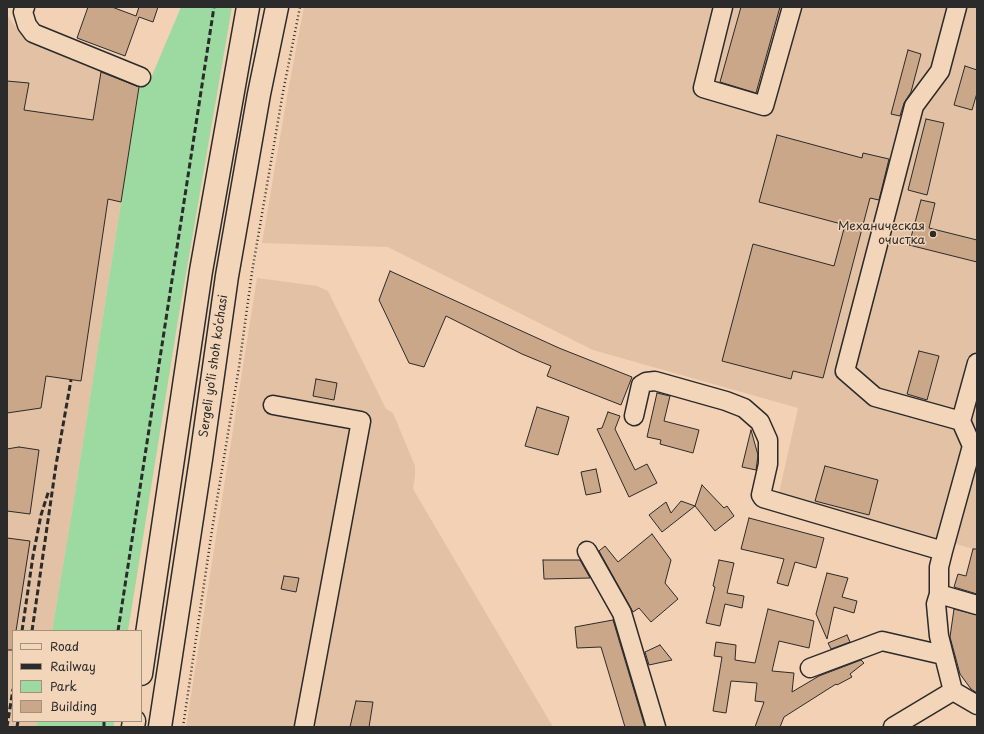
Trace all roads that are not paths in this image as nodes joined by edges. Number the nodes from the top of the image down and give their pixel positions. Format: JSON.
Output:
{"nodes":[{"id":1,"x":25,"y":7,"type":"edge"},
{"id":2,"x":248,"y":7,"type":"edge"},
{"id":3,"x":276,"y":7,"type":"edge"},
{"id":4,"x":724,"y":7,"type":"edge"},
{"id":5,"x":792,"y":7,"type":"edge"},
{"id":6,"x":957,"y":7,"type":"edge"},
{"id":7,"x":141,"y":77,"type":"dead end"},
{"id":8,"x":977,"y":363,"type":"edge"},
{"id":9,"x":272,"y":405,"type":"dead end"},
{"id":10,"x":634,"y":416,"type":"dead end"},
{"id":11,"x":961,"y":421,"type":"junction"},
{"id":12,"x":974,"y":447,"type":"edge"},
{"id":13,"x":587,"y":551,"type":"dead end"},
{"id":14,"x":943,"y":551,"type":"junction"},
{"id":15,"x":938,"y":594,"type":"junction"},
{"id":16,"x":977,"y":605,"type":"edge"},
{"id":17,"x":943,"y":655,"type":"junction"},
{"id":18,"x":142,"y":667,"type":"edge"},
{"id":19,"x":810,"y":668,"type":"dead end"},
{"id":20,"x":953,"y":691,"type":"junction"},
{"id":21,"x":977,"y":705,"type":"edge"},
{"id":22,"x":160,"y":727,"type":"edge"},
{"id":23,"x":304,"y":727,"type":"edge"},
{"id":24,"x":656,"y":727,"type":"edge"},
{"id":25,"x":893,"y":727,"type":"edge"}],
"edges":[{"from":1,"to":7,"type":"street"},
{"from":2,"to":18,"type":"main road"},
{"from":3,"to":22,"type":"main road","name":"Sergeli yo‘li shoh ko‘chasi"},
{"from":4,"to":5,"type":"street"},
{"from":6,"to":11,"type":"street"},
{"from":8,"to":11,"type":"street"},
{"from":9,"to":23,"type":"street"},
{"from":10,"to":14,"type":"street"},
{"from":11,"to":12,"type":"street"},
{"from":12,"to":14,"type":"street"},
{"from":13,"to":24,"type":"street"},
{"from":14,"to":15,"type":"street"},
{"from":15,"to":16,"type":"street"},
{"from":15,"to":17,"type":"street"},
{"from":17,"to":19,"type":"street"},
{"from":17,"to":20,"type":"street"},
{"from":20,"to":21,"type":"street"},
{"from":20,"to":25,"type":"street"}]}
